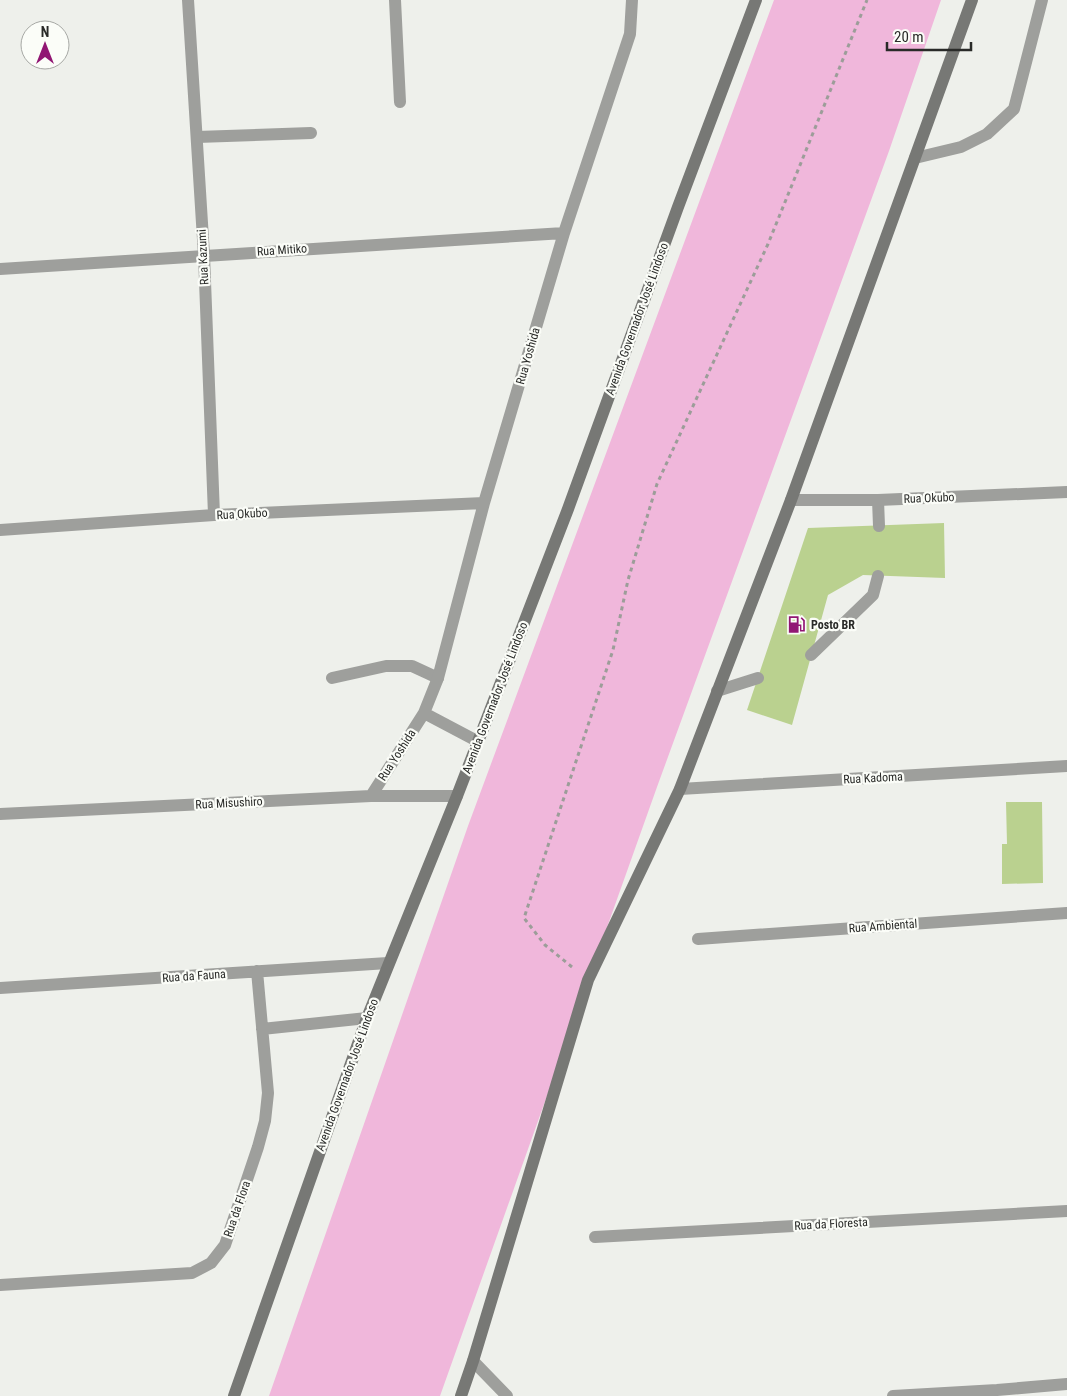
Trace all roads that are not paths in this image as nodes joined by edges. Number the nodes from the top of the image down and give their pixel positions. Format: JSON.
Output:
{"nodes":[{"id":1,"x":188,"y":0,"type":"edge"},
{"id":2,"x":395,"y":0,"type":"edge"},
{"id":3,"x":632,"y":0,"type":"edge"},
{"id":4,"x":756,"y":0,"type":"edge"},
{"id":5,"x":972,"y":0,"type":"edge"},
{"id":6,"x":1042,"y":0,"type":"edge"},
{"id":7,"x":400,"y":102,"type":"dead end"},
{"id":8,"x":311,"y":133,"type":"dead end"},
{"id":9,"x":197,"y":137,"type":"junction"},
{"id":10,"x":915,"y":158,"type":"junction"},
{"id":11,"x":564,"y":233,"type":"junction"},
{"id":12,"x":204,"y":255,"type":"junction"},
{"id":13,"x":0,"y":269,"type":"edge"},
{"id":14,"x":1067,"y":492,"type":"edge"},
{"id":15,"x":791,"y":500,"type":"junction"},
{"id":16,"x":878,"y":500,"type":"junction"},
{"id":17,"x":484,"y":503,"type":"junction"},
{"id":18,"x":214,"y":515,"type":"junction"},
{"id":19,"x":879,"y":526,"type":"dead end"},
{"id":20,"x":0,"y":530,"type":"edge"},
{"id":21,"x":878,"y":576,"type":"dead end"},
{"id":22,"x":811,"y":655,"type":"dead end"},
{"id":23,"x":332,"y":678,"type":"dead end"},
{"id":24,"x":438,"y":678,"type":"junction"},
{"id":25,"x":758,"y":678,"type":"dead end"},
{"id":26,"x":717,"y":691,"type":"junction"},
{"id":27,"x":424,"y":713,"type":"junction"},
{"id":28,"x":477,"y":741,"type":"junction"},
{"id":29,"x":1067,"y":766,"type":"edge"},
{"id":30,"x":680,"y":789,"type":"junction"},
{"id":31,"x":371,"y":796,"type":"junction"},
{"id":32,"x":457,"y":796,"type":"junction"},
{"id":33,"x":0,"y":814,"type":"edge"},
{"id":34,"x":1067,"y":913,"type":"edge"},
{"id":35,"x":698,"y":939,"type":"dead end"},
{"id":36,"x":388,"y":963,"type":"junction"},
{"id":37,"x":257,"y":971,"type":"junction"},
{"id":38,"x":0,"y":988,"type":"edge"},
{"id":39,"x":367,"y":1018,"type":"junction"},
{"id":40,"x":262,"y":1029,"type":"junction"},
{"id":41,"x":1067,"y":1211,"type":"edge"},
{"id":42,"x":595,"y":1237,"type":"dead end"},
{"id":43,"x":0,"y":1285,"type":"edge"},
{"id":44,"x":473,"y":1361,"type":"junction"},
{"id":45,"x":1067,"y":1384,"type":"edge"},
{"id":46,"x":997,"y":1393,"type":"edge"},
{"id":47,"x":234,"y":1396,"type":"edge"},
{"id":48,"x":461,"y":1396,"type":"edge"},
{"id":49,"x":507,"y":1396,"type":"edge"},
{"id":50,"x":893,"y":1396,"type":"edge"}],
"edges":[{"from":1,"to":9,"type":"street","name":"Rua Kazumi"},
{"from":2,"to":7,"type":"street"},
{"from":3,"to":11,"type":"street","name":"Rua Yoshida"},
{"from":4,"to":28,"type":"main road","name":"Avenida Governador José Lindoso"},
{"from":5,"to":10,"type":"main road"},
{"from":6,"to":10,"type":"street"},
{"from":8,"to":9,"type":"street"},
{"from":9,"to":12,"type":"street","name":"Rua Kazumi"},
{"from":10,"to":15,"type":"main road"},
{"from":11,"to":12,"type":"street","name":"Rua Mitiko"},
{"from":11,"to":17,"type":"street","name":"Rua Yoshida"},
{"from":12,"to":13,"type":"street","name":"Rua Mitiko"},
{"from":12,"to":18,"type":"street","name":"Rua Kazumi"},
{"from":14,"to":16,"type":"street","name":"Rua Okubo"},
{"from":15,"to":16,"type":"street","name":"Rua Okubo"},
{"from":15,"to":26,"type":"main road"},
{"from":16,"to":19,"type":"street"},
{"from":17,"to":18,"type":"street","name":"Rua Okubo"},
{"from":17,"to":24,"type":"street","name":"Rua Yoshida"},
{"from":18,"to":20,"type":"street","name":"Rua Okubo"},
{"from":21,"to":22,"type":"street"},
{"from":23,"to":24,"type":"street"},
{"from":24,"to":27,"type":"street","name":"Rua Yoshida"},
{"from":25,"to":26,"type":"street"},
{"from":26,"to":30,"type":"main road"},
{"from":27,"to":28,"type":"street"},
{"from":27,"to":31,"type":"street","name":"Rua Yoshida"},
{"from":28,"to":32,"type":"main road","name":"Avenida Governador José Lindoso"},
{"from":29,"to":30,"type":"street","name":"Rua Kadoma"},
{"from":30,"to":44,"type":"main road"},
{"from":31,"to":32,"type":"street","name":"Rua Misushiro"},
{"from":31,"to":33,"type":"street","name":"Rua Misushiro"},
{"from":32,"to":36,"type":"main road","name":"Avenida Governador José Lindoso"},
{"from":34,"to":35,"type":"street","name":"Rua Ambiental"},
{"from":36,"to":37,"type":"street","name":"Rua da Fauna"},
{"from":36,"to":39,"type":"main road","name":"Avenida Governador José Lindoso"},
{"from":37,"to":38,"type":"street","name":"Rua da Fauna"},
{"from":37,"to":40,"type":"street","name":"Rua da Flora"},
{"from":39,"to":40,"type":"street"},
{"from":39,"to":47,"type":"main road","name":"Avenida Governador José Lindoso"},
{"from":40,"to":43,"type":"street","name":"Rua da Flora"},
{"from":41,"to":42,"type":"street","name":"Rua da Floresta"},
{"from":44,"to":48,"type":"main road"},
{"from":44,"to":49,"type":"street"},
{"from":45,"to":46,"type":"street"},
{"from":46,"to":50,"type":"street"}]}
